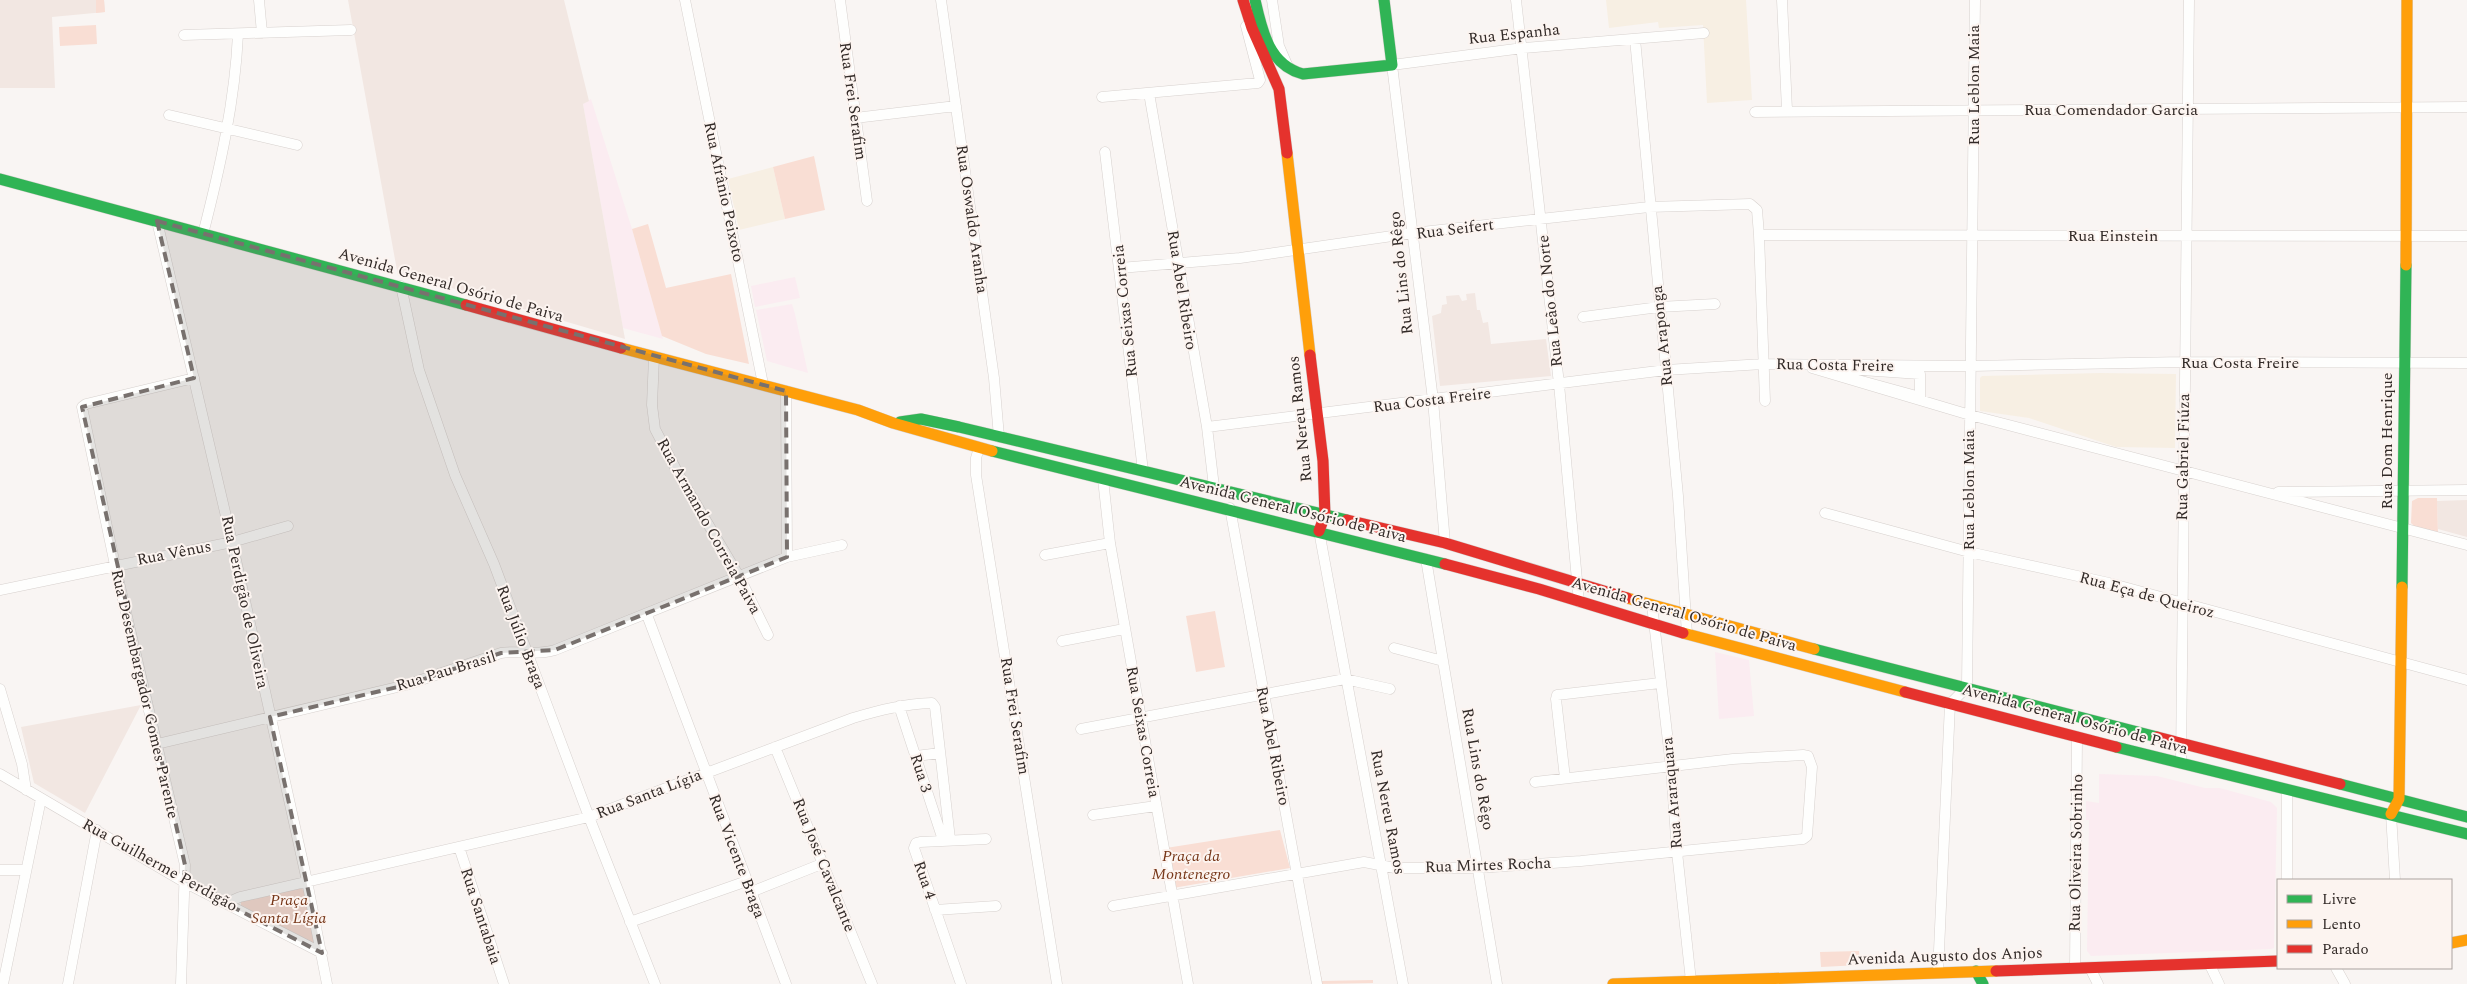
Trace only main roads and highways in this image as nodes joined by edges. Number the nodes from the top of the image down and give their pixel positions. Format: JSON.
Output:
{"nodes":[{"id":1,"x":1384,"y":0,"type":"edge"},
{"id":2,"x":2407,"y":0,"type":"edge"},
{"id":3,"x":1248,"y":3,"type":"edge"},
{"id":4,"x":1392,"y":65,"type":"joint"},
{"id":5,"x":1328,"y":72,"type":"junction"},
{"id":6,"x":1279,"y":89,"type":"junction"},
{"id":7,"x":0,"y":179,"type":"edge"},
{"id":8,"x":894,"y":423,"type":"junction"},
{"id":9,"x":1325,"y":516,"type":"junction"},
{"id":10,"x":1319,"y":531,"type":"junction"},
{"id":11,"x":1768,"y":636,"type":"junction"},
{"id":12,"x":1764,"y":654,"type":"junction"},
{"id":13,"x":2399,"y":799,"type":"junction"},
{"id":14,"x":2391,"y":814,"type":"junction"},
{"id":15,"x":2467,"y":816,"type":"edge"},
{"id":16,"x":2467,"y":834,"type":"edge"},
{"id":17,"x":2467,"y":940,"type":"edge"},
{"id":18,"x":2452,"y":943,"type":"edge"},
{"id":19,"x":2277,"y":961,"type":"edge"},
{"id":20,"x":1976,"y":971,"type":"junction"},
{"id":21,"x":1860,"y":979,"type":"edge"},
{"id":22,"x":1736,"y":982,"type":"edge"},
{"id":23,"x":1615,"y":984,"type":"edge"},
{"id":24,"x":1983,"y":984,"type":"edge"}],
"edges":[{"from":1,"to":4,"type":"main road","name":"Rua Lins do Rêgo"},
{"from":2,"to":13,"type":"main road","name":"Rua Dom Henrique"},
{"from":3,"to":5,"type":"main road","name":"Rua Espanha"},
{"from":3,"to":6,"type":"main road","name":"Rua Nereu Ramos"},
{"from":4,"to":5,"type":"main road","name":"Rua Espanha"},
{"from":5,"to":6,"type":"main road","name":"Rua Espanha"},
{"from":6,"to":9,"type":"main road","name":"Rua Nereu Ramos"},
{"from":7,"to":8,"type":"main road","name":"Avenida General Osório de Paiva"},
{"from":8,"to":9,"type":"main road","name":"Avenida General Osório de Paiva"},
{"from":8,"to":10,"type":"main road","name":"Avenida General Osório de Paiva"},
{"from":9,"to":10,"type":"main road","name":"Rua Nereu Ramos"},
{"from":9,"to":11,"type":"main road","name":"Avenida General Osório de Paiva"},
{"from":10,"to":12,"type":"main road","name":"Avenida General Osório de Paiva"},
{"from":11,"to":12,"type":"main road"},
{"from":11,"to":13,"type":"main road","name":"Avenida General Osório de Paiva"},
{"from":12,"to":14,"type":"main road","name":"Avenida General Osório de Paiva"},
{"from":13,"to":14,"type":"main road","name":"Rua Dom Henrique"},
{"from":13,"to":15,"type":"main road","name":"Avenida General Osório de Paiva"},
{"from":14,"to":16,"type":"main road","name":"Avenida General Osório de Paiva"},
{"from":17,"to":18,"type":"main road"},
{"from":19,"to":20,"type":"main road","name":"Avenida Augusto dos Anjos"},
{"from":20,"to":21,"type":"main road","name":"Avenida Augusto dos Anjos"},
{"from":20,"to":24,"type":"main road"},
{"from":21,"to":22,"type":"main road","name":"Avenida Augusto dos Anjos"},
{"from":22,"to":23,"type":"main road","name":"Avenida Augusto dos Anjos"}]}
